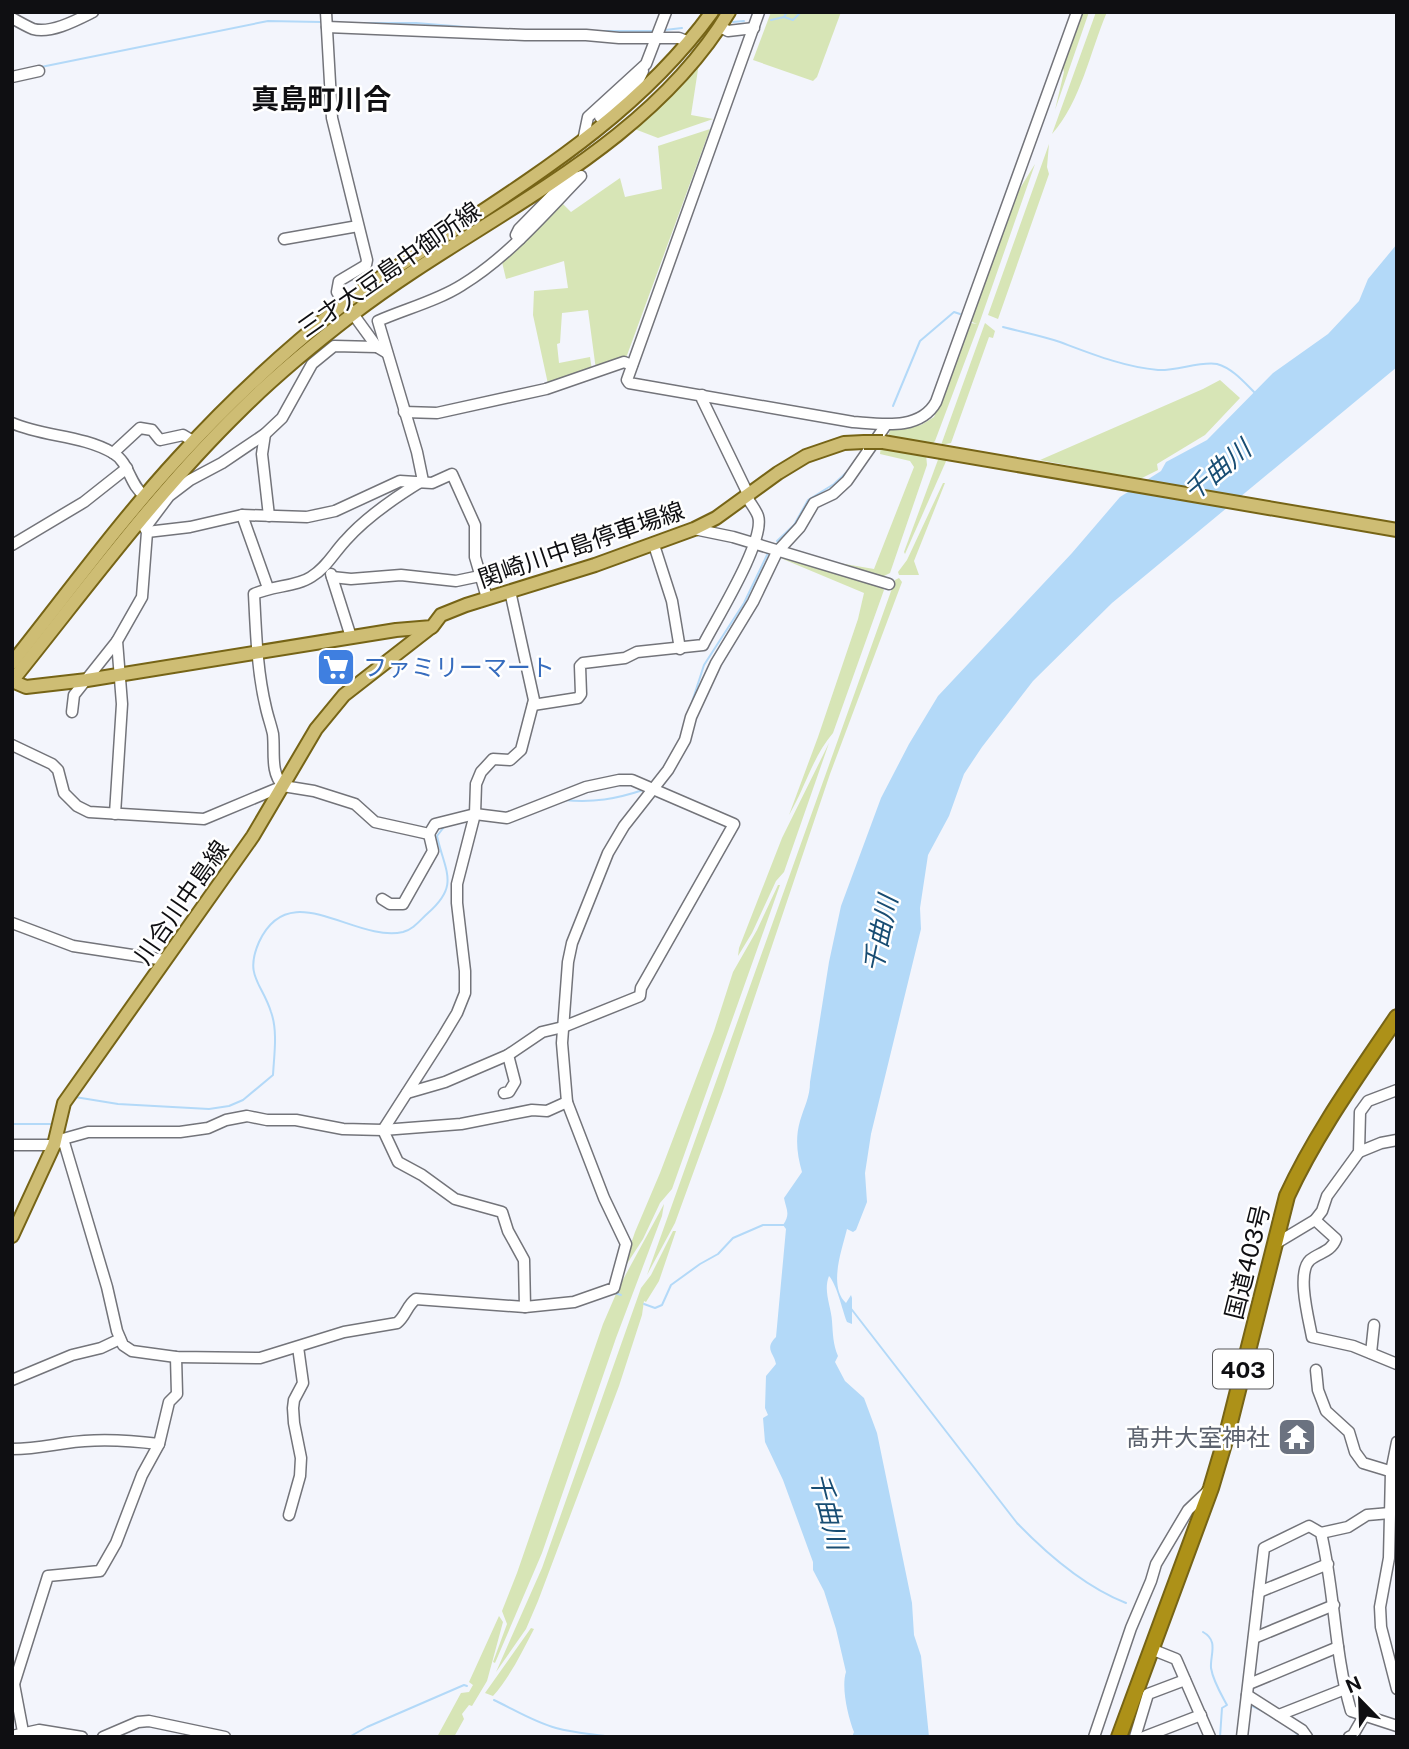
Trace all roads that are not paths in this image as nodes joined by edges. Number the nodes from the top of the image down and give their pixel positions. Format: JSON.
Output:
{"nodes":[{"id":1,"x":93,"y":12,"type":"edge"},
{"id":2,"x":326,"y":12,"type":"edge"},
{"id":3,"x":666,"y":12,"type":"edge"},
{"id":4,"x":712,"y":12,"type":"edge"},
{"id":5,"x":729,"y":12,"type":"edge"},
{"id":6,"x":760,"y":12,"type":"edge"},
{"id":7,"x":1077,"y":12,"type":"edge"},
{"id":8,"x":12,"y":18,"type":"edge"},
{"id":9,"x":327,"y":27,"type":"junction"},
{"id":10,"x":720,"y":27,"type":"junction"},
{"id":11,"x":754,"y":28,"type":"junction"},
{"id":12,"x":656,"y":38,"type":"junction"},
{"id":13,"x":689,"y":42,"type":"junction"},
{"id":14,"x":646,"y":64,"type":"junction"},
{"id":15,"x":39,"y":71,"type":"dead end"},
{"id":16,"x":12,"y":76,"type":"edge"},
{"id":17,"x":587,"y":119,"type":"junction"},
{"id":18,"x":600,"y":123,"type":"junction"},
{"id":19,"x":583,"y":141,"type":"junction"},
{"id":20,"x":577,"y":175,"type":"dead end"},
{"id":21,"x":358,"y":226,"type":"junction"},
{"id":22,"x":284,"y":239,"type":"dead end"},
{"id":23,"x":344,"y":303,"type":"junction"},
{"id":24,"x":353,"y":315,"type":"junction"},
{"id":25,"x":377,"y":347,"type":"junction"},
{"id":26,"x":387,"y":354,"type":"junction"},
{"id":27,"x":632,"y":365,"type":"junction"},
{"id":28,"x":702,"y":395,"type":"junction"},
{"id":29,"x":404,"y":412,"type":"junction"},
{"id":30,"x":12,"y":423,"type":"edge"},
{"id":31,"x":886,"y":425,"type":"junction"},
{"id":32,"x":265,"y":434,"type":"junction"},
{"id":33,"x":194,"y":441,"type":"junction"},
{"id":34,"x":113,"y":453,"type":"junction"},
{"id":35,"x":127,"y":468,"type":"junction"},
{"id":36,"x":423,"y":481,"type":"junction"},
{"id":37,"x":145,"y":496,"type":"junction"},
{"id":38,"x":748,"y":496,"type":"junction"},
{"id":39,"x":242,"y":514,"type":"junction"},
{"id":40,"x":269,"y":516,"type":"junction"},
{"id":41,"x":144,"y":528,"type":"junction"},
{"id":42,"x":694,"y":529,"type":"junction"},
{"id":43,"x":1397,"y":530,"type":"edge"},
{"id":44,"x":755,"y":543,"type":"junction"},
{"id":45,"x":12,"y":545,"type":"edge"},
{"id":46,"x":653,"y":545,"type":"junction"},
{"id":47,"x":777,"y":552,"type":"junction"},
{"id":48,"x":328,"y":563,"type":"junction"},
{"id":49,"x":480,"y":576,"type":"junction"},
{"id":50,"x":332,"y":578,"type":"junction"},
{"id":51,"x":889,"y":584,"type":"dead end"},
{"id":52,"x":268,"y":588,"type":"junction"},
{"id":53,"x":510,"y":591,"type":"junction"},
{"id":54,"x":487,"y":598,"type":"junction"},
{"id":55,"x":432,"y":627,"type":"junction"},
{"id":56,"x":351,"y":637,"type":"junction"},
{"id":57,"x":117,"y":641,"type":"junction"},
{"id":58,"x":680,"y":649,"type":"junction"},
{"id":59,"x":711,"y":651,"type":"junction"},
{"id":60,"x":257,"y":652,"type":"junction"},
{"id":61,"x":12,"y":663,"type":"edge"},
{"id":62,"x":119,"y":674,"type":"junction"},
{"id":63,"x":87,"y":680,"type":"junction"},
{"id":64,"x":12,"y":681,"type":"edge"},
{"id":65,"x":533,"y":705,"type":"junction"},
{"id":66,"x":72,"y":712,"type":"dead end"},
{"id":67,"x":12,"y":745,"type":"edge"},
{"id":68,"x":284,"y":786,"type":"junction"},
{"id":69,"x":652,"y":790,"type":"junction"},
{"id":70,"x":115,"y":814,"type":"junction"},
{"id":71,"x":475,"y":814,"type":"junction"},
{"id":72,"x":429,"y":834,"type":"junction"},
{"id":73,"x":387,"y":904,"type":"dead end"},
{"id":74,"x":12,"y":923,"type":"edge"},
{"id":75,"x":165,"y":960,"type":"junction"},
{"id":76,"x":1397,"y":1017,"type":"edge"},
{"id":77,"x":563,"y":1027,"type":"junction"},
{"id":78,"x":508,"y":1055,"type":"junction"},
{"id":79,"x":1397,"y":1090,"type":"edge"},
{"id":80,"x":407,"y":1093,"type":"junction"},
{"id":81,"x":504,"y":1093,"type":"dead end"},
{"id":82,"x":567,"y":1102,"type":"junction"},
{"id":83,"x":383,"y":1130,"type":"junction"},
{"id":84,"x":1397,"y":1140,"type":"edge"},
{"id":85,"x":59,"y":1142,"type":"junction"},
{"id":86,"x":12,"y":1144,"type":"edge"},
{"id":87,"x":1359,"y":1152,"type":"junction"},
{"id":88,"x":1315,"y":1220,"type":"junction"},
{"id":89,"x":12,"y":1236,"type":"edge"},
{"id":90,"x":1274,"y":1245,"type":"junction"},
{"id":91,"x":525,"y":1307,"type":"junction"},
{"id":92,"x":1374,"y":1325,"type":"dead end"},
{"id":93,"x":120,"y":1339,"type":"junction"},
{"id":94,"x":298,"y":1347,"type":"junction"},
{"id":95,"x":1371,"y":1353,"type":"junction"},
{"id":96,"x":176,"y":1357,"type":"junction"},
{"id":97,"x":1397,"y":1363,"type":"edge"},
{"id":98,"x":1317,"y":1370,"type":"dead end"},
{"id":99,"x":12,"y":1380,"type":"edge"},
{"id":100,"x":1397,"y":1442,"type":"edge"},
{"id":101,"x":159,"y":1444,"type":"junction"},
{"id":102,"x":12,"y":1449,"type":"edge"},
{"id":103,"x":1394,"y":1472,"type":"edge"},
{"id":104,"x":1211,"y":1488,"type":"junction"},
{"id":105,"x":1390,"y":1513,"type":"junction"},
{"id":106,"x":289,"y":1515,"type":"dead end"},
{"id":107,"x":1321,"y":1533,"type":"junction"},
{"id":108,"x":1393,"y":1559,"type":"edge"},
{"id":109,"x":1328,"y":1564,"type":"junction"},
{"id":110,"x":1259,"y":1592,"type":"junction"},
{"id":111,"x":1334,"y":1605,"type":"junction"},
{"id":112,"x":1254,"y":1637,"type":"junction"},
{"id":113,"x":1338,"y":1647,"type":"junction"},
{"id":114,"x":1151,"y":1649,"type":"junction"},
{"id":115,"x":13,"y":1680,"type":"edge"},
{"id":116,"x":1185,"y":1680,"type":"junction"},
{"id":117,"x":1248,"y":1689,"type":"junction"},
{"id":118,"x":1345,"y":1689,"type":"junction"},
{"id":119,"x":1397,"y":1689,"type":"edge"},
{"id":120,"x":1279,"y":1715,"type":"junction"},
{"id":121,"x":1201,"y":1716,"type":"junction"},
{"id":122,"x":1364,"y":1716,"type":"junction"},
{"id":123,"x":1397,"y":1727,"type":"edge"},
{"id":124,"x":24,"y":1735,"type":"edge"},
{"id":125,"x":12,"y":1736,"type":"edge"},
{"id":126,"x":82,"y":1737,"type":"edge"},
{"id":127,"x":103,"y":1737,"type":"edge"},
{"id":128,"x":225,"y":1737,"type":"edge"},
{"id":129,"x":1094,"y":1737,"type":"edge"},
{"id":130,"x":1119,"y":1737,"type":"edge"},
{"id":131,"x":1135,"y":1737,"type":"edge"},
{"id":132,"x":1144,"y":1737,"type":"edge"},
{"id":133,"x":1210,"y":1737,"type":"edge"},
{"id":134,"x":1242,"y":1737,"type":"edge"},
{"id":135,"x":1307,"y":1737,"type":"edge"},
{"id":136,"x":1349,"y":1737,"type":"edge"}],
"edges":[{"from":1,"to":8,"type":"street"},
{"from":2,"to":9,"type":"street"},
{"from":3,"to":12,"type":"street"},
{"from":4,"to":13,"type":"main road","name":"三才大豆島中御所線"},
{"from":5,"to":10,"type":"main road","name":"三才大豆島中御所線"},
{"from":6,"to":11,"type":"street"},
{"from":7,"to":31,"type":"street"},
{"from":9,"to":12,"type":"street"},
{"from":9,"to":21,"type":"street"},
{"from":10,"to":11,"type":"street"},
{"from":10,"to":24,"type":"main road","name":"三才大豆島中御所線"},
{"from":11,"to":27,"type":"street"},
{"from":12,"to":13,"type":"street"},
{"from":12,"to":14,"type":"street"},
{"from":13,"to":18,"type":"main road","name":"三才大豆島中御所線"},
{"from":14,"to":17,"type":"street"},
{"from":14,"to":18,"type":"street"},
{"from":15,"to":16,"type":"street"},
{"from":17,"to":18,"type":"street"},
{"from":17,"to":19,"type":"street"},
{"from":18,"to":19,"type":"main road","name":"三才大豆島中御所線"},
{"from":19,"to":23,"type":"main road","name":"三才大豆島中御所線"},
{"from":20,"to":26,"type":"street"},
{"from":21,"to":22,"type":"street"},
{"from":21,"to":23,"type":"street"},
{"from":23,"to":24,"type":"street"},
{"from":23,"to":33,"type":"main road","name":"三才大豆島中御所線"},
{"from":24,"to":25,"type":"street"},
{"from":24,"to":41,"type":"main road","name":"三才大豆島中御所線"},
{"from":25,"to":26,"type":"street"},
{"from":25,"to":32,"type":"street"},
{"from":26,"to":29,"type":"street"},
{"from":27,"to":28,"type":"street"},
{"from":27,"to":29,"type":"street"},
{"from":28,"to":31,"type":"street"},
{"from":28,"to":38,"type":"street"},
{"from":29,"to":36,"type":"street"},
{"from":30,"to":34,"type":"street"},
{"from":31,"to":47,"type":"street"},
{"from":32,"to":40,"type":"street"},
{"from":32,"to":41,"type":"street"},
{"from":33,"to":34,"type":"street"},
{"from":33,"to":37,"type":"main road","name":"三才大豆島中御所線"},
{"from":34,"to":35,"type":"street"},
{"from":35,"to":37,"type":"street"},
{"from":35,"to":45,"type":"street"},
{"from":36,"to":40,"type":"street"},
{"from":36,"to":48,"type":"street"},
{"from":36,"to":49,"type":"street"},
{"from":37,"to":61,"type":"main road","name":"三才大豆島中御所線"},
{"from":38,"to":42,"type":"main road","name":"関崎川中島停車場線"},
{"from":38,"to":43,"type":"main road","name":"関崎川中島停車場線","bridge":true},
{"from":38,"to":44,"type":"street"},
{"from":39,"to":40,"type":"street"},
{"from":39,"to":41,"type":"street"},
{"from":39,"to":52,"type":"street"},
{"from":41,"to":57,"type":"street"},
{"from":41,"to":64,"type":"main road","name":"三才大豆島中御所線"},
{"from":42,"to":44,"type":"street"},
{"from":42,"to":46,"type":"main road","name":"関崎川中島停車場線"},
{"from":44,"to":47,"type":"street"},
{"from":44,"to":59,"type":"street"},
{"from":46,"to":53,"type":"main road","name":"関崎川中島停車場線"},
{"from":46,"to":58,"type":"street"},
{"from":47,"to":51,"type":"street"},
{"from":47,"to":59,"type":"street"},
{"from":48,"to":50,"type":"street"},
{"from":48,"to":52,"type":"street"},
{"from":49,"to":50,"type":"street"},
{"from":49,"to":54,"type":"street"},
{"from":50,"to":56,"type":"street"},
{"from":52,"to":60,"type":"street"},
{"from":53,"to":54,"type":"main road","name":"関崎川中島停車場線"},
{"from":53,"to":65,"type":"street"},
{"from":54,"to":55,"type":"main road","name":"関崎川中島停車場線"},
{"from":55,"to":56,"type":"main road","name":"関崎川中島停車場線"},
{"from":55,"to":68,"type":"main road","name":"川合川中島線"},
{"from":56,"to":60,"type":"main road","name":"関崎川中島停車場線"},
{"from":57,"to":62,"type":"street"},
{"from":57,"to":63,"type":"street"},
{"from":58,"to":59,"type":"street"},
{"from":58,"to":65,"type":"street"},
{"from":59,"to":69,"type":"street"},
{"from":60,"to":62,"type":"main road","name":"関崎川中島停車場線"},
{"from":60,"to":68,"type":"street"},
{"from":62,"to":63,"type":"main road","name":"関崎川中島停車場線"},
{"from":62,"to":70,"type":"street"},
{"from":63,"to":64,"type":"main road","name":"関崎川中島停車場線"},
{"from":63,"to":66,"type":"street"},
{"from":65,"to":71,"type":"street"},
{"from":67,"to":70,"type":"street"},
{"from":68,"to":70,"type":"street"},
{"from":68,"to":72,"type":"street"},
{"from":68,"to":75,"type":"main road","name":"川合川中島線"},
{"from":69,"to":71,"type":"street"},
{"from":69,"to":77,"type":"street"},
{"from":69,"to":77,"type":"street"},
{"from":71,"to":72,"type":"street"},
{"from":71,"to":80,"type":"street"},
{"from":72,"to":73,"type":"street"},
{"from":74,"to":75,"type":"street"},
{"from":75,"to":85,"type":"main road","name":"川合川中島線"},
{"from":76,"to":90,"type":"highway","name":"国道403号","number":"403"},
{"from":77,"to":78,"type":"street"},
{"from":77,"to":82,"type":"street"},
{"from":78,"to":80,"type":"street"},
{"from":78,"to":81,"type":"street"},
{"from":79,"to":87,"type":"street"},
{"from":80,"to":83,"type":"street"},
{"from":82,"to":83,"type":"street"},
{"from":82,"to":91,"type":"street"},
{"from":83,"to":85,"type":"street"},
{"from":83,"to":91,"type":"street"},
{"from":84,"to":87,"type":"street"},
{"from":85,"to":86,"type":"street"},
{"from":85,"to":89,"type":"main road","name":"川合川中島線"},
{"from":85,"to":93,"type":"street"},
{"from":87,"to":88,"type":"street"},
{"from":88,"to":90,"type":"street"},
{"from":88,"to":95,"type":"street"},
{"from":90,"to":104,"type":"highway","name":"国道403号","number":"403"},
{"from":91,"to":94,"type":"street"},
{"from":92,"to":95,"type":"street"},
{"from":93,"to":96,"type":"street"},
{"from":93,"to":99,"type":"street"},
{"from":94,"to":96,"type":"street"},
{"from":94,"to":106,"type":"street"},
{"from":95,"to":97,"type":"street"},
{"from":96,"to":101,"type":"street"},
{"from":98,"to":103,"type":"street"},
{"from":100,"to":103,"type":"street"},
{"from":101,"to":102,"type":"street"},
{"from":101,"to":115,"type":"street"},
{"from":103,"to":105,"type":"street"},
{"from":104,"to":114,"type":"highway","name":"国道403号","number":"403"},
{"from":104,"to":129,"type":"street"},
{"from":105,"to":107,"type":"street"},
{"from":105,"to":108,"type":"street"},
{"from":107,"to":109,"type":"street"},
{"from":107,"to":110,"type":"street"},
{"from":108,"to":119,"type":"street"},
{"from":109,"to":110,"type":"street"},
{"from":109,"to":111,"type":"street"},
{"from":110,"to":112,"type":"street"},
{"from":111,"to":112,"type":"street"},
{"from":111,"to":113,"type":"street"},
{"from":112,"to":117,"type":"street"},
{"from":113,"to":117,"type":"street"},
{"from":113,"to":118,"type":"street"},
{"from":114,"to":116,"type":"street"},
{"from":114,"to":130,"type":"highway","name":"国道403号","number":"403"},
{"from":115,"to":124,"type":"street"},
{"from":116,"to":121,"type":"street"},
{"from":116,"to":131,"type":"street"},
{"from":117,"to":120,"type":"street"},
{"from":117,"to":134,"type":"street"},
{"from":118,"to":120,"type":"street"},
{"from":118,"to":122,"type":"street"},
{"from":120,"to":135,"type":"street"},
{"from":121,"to":132,"type":"street"},
{"from":121,"to":133,"type":"street"},
{"from":122,"to":123,"type":"street"},
{"from":122,"to":136,"type":"street"},
{"from":124,"to":125,"type":"street"},
{"from":124,"to":126,"type":"street"},
{"from":127,"to":128,"type":"street"}]}
